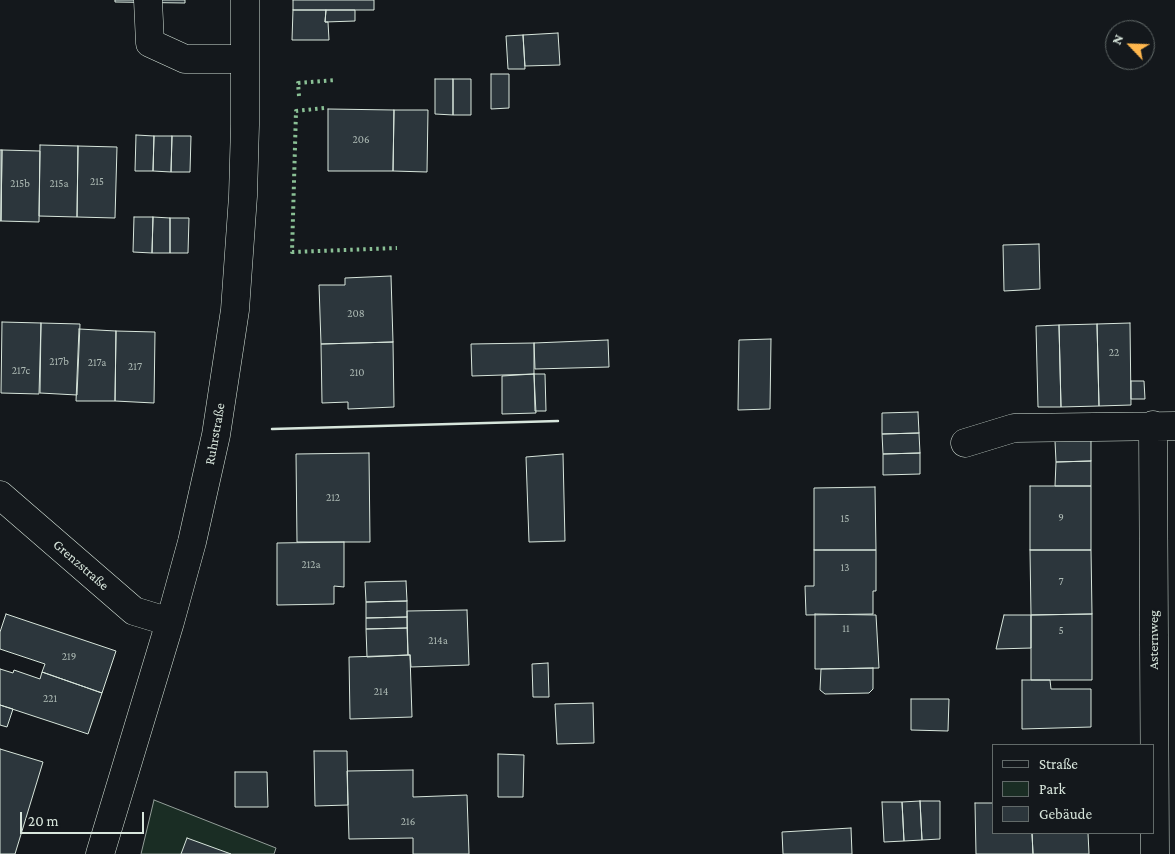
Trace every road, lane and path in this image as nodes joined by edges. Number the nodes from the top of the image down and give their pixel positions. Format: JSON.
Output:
{"nodes":[{"id":1,"x":148,"y":0,"type":"edge"},
{"id":2,"x":245,"y":0,"type":"edge"},
{"id":3,"x":246,"y":59,"type":"junction"},
{"id":4,"x":1164,"y":426,"type":"edge"},
{"id":5,"x":965,"y":443,"type":"dead end"},
{"id":6,"x":0,"y":495,"type":"edge"},
{"id":7,"x":170,"y":622,"type":"junction"},
{"id":8,"x":100,"y":854,"type":"edge"},
{"id":9,"x":1155,"y":854,"type":"edge"}],
"edges":[{"from":1,"to":3,"type":"street"},
{"from":2,"to":3,"type":"street","name":"Ruhrstraße"},
{"from":3,"to":7,"type":"street","name":"Ruhrstraße"},
{"from":4,"to":5,"type":"street","name":"Asternweg"},
{"from":4,"to":9,"type":"street","name":"Asternweg"},
{"from":6,"to":7,"type":"street","name":"Grenzstraße"},
{"from":7,"to":8,"type":"street","name":"Ruhrstraße"}]}
